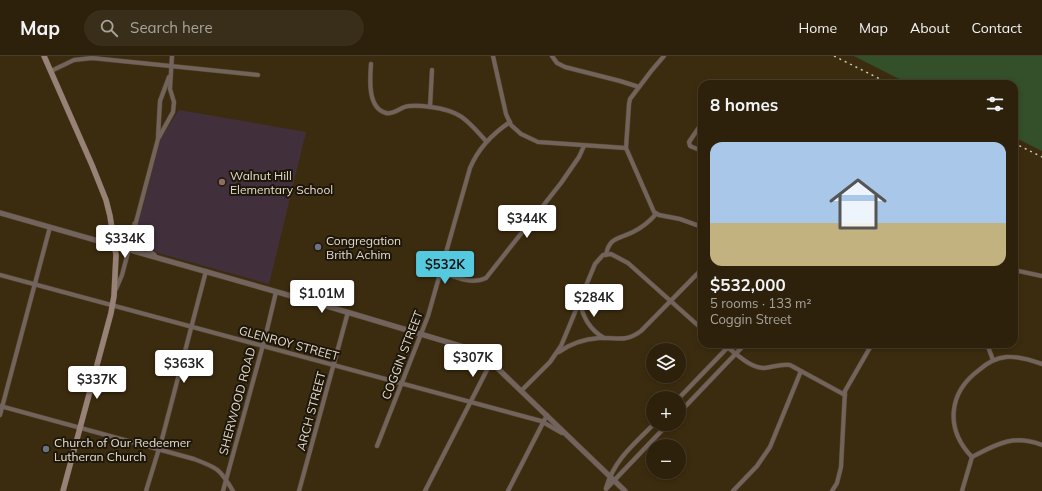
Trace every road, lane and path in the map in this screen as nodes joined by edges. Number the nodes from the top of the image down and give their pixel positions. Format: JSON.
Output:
{"nodes":[{"id":1,"x":44,"y":56,"type":"edge"},
{"id":2,"x":172,"y":56,"type":"edge"},
{"id":3,"x":493,"y":56,"type":"edge"},
{"id":4,"x":552,"y":56,"type":"edge"},
{"id":5,"x":664,"y":56,"type":"edge"},
{"id":6,"x":371,"y":64,"type":"dead end"},
{"id":7,"x":171,"y":65,"type":"junction"},
{"id":8,"x":432,"y":70,"type":"dead end"},
{"id":9,"x":51,"y":71,"type":"junction"},
{"id":10,"x":170,"y":74,"type":"junction"},
{"id":11,"x":258,"y":75,"type":"dead end"},
{"id":12,"x":639,"y":87,"type":"junction"},
{"id":13,"x":430,"y":107,"type":"junction"},
{"id":14,"x":510,"y":122,"type":"junction"},
{"id":15,"x":698,"y":129,"type":"edge"},
{"id":16,"x":158,"y":139,"type":"junction"},
{"id":17,"x":486,"y":141,"type":"junction"},
{"id":18,"x":584,"y":146,"type":"junction"},
{"id":19,"x":626,"y":148,"type":"junction"},
{"id":20,"x":698,"y":149,"type":"edge"},
{"id":21,"x":0,"y":213,"type":"edge"},
{"id":22,"x":656,"y":214,"type":"junction"},
{"id":23,"x":135,"y":224,"type":"junction"},
{"id":24,"x":698,"y":226,"type":"edge"},
{"id":25,"x":50,"y":227,"type":"junction"},
{"id":26,"x":114,"y":246,"type":"junction"},
{"id":27,"x":128,"y":249,"type":"junction"},
{"id":28,"x":606,"y":255,"type":"junction"},
{"id":29,"x":158,"y":258,"type":"junction"},
{"id":30,"x":1018,"y":271,"type":"edge"},
{"id":31,"x":206,"y":272,"type":"junction"},
{"id":32,"x":441,"y":272,"type":"junction"},
{"id":33,"x":698,"y":273,"type":"edge"},
{"id":34,"x":0,"y":275,"type":"edge"},
{"id":35,"x":1042,"y":276,"type":"edge"},
{"id":36,"x":35,"y":285,"type":"junction"},
{"id":37,"x":115,"y":291,"type":"junction"},
{"id":38,"x":276,"y":292,"type":"junction"},
{"id":39,"x":670,"y":301,"type":"junction"},
{"id":40,"x":579,"y":302,"type":"junction"},
{"id":41,"x":112,"y":306,"type":"junction"},
{"id":42,"x":348,"y":312,"type":"junction"},
{"id":43,"x":698,"y":326,"type":"edge"},
{"id":44,"x":191,"y":327,"type":"junction"},
{"id":45,"x":421,"y":334,"type":"junction"},
{"id":46,"x":604,"y":338,"type":"junction"},
{"id":47,"x":263,"y":346,"type":"junction"},
{"id":48,"x":727,"y":348,"type":"edge"},
{"id":49,"x":731,"y":348,"type":"edge"},
{"id":50,"x":741,"y":348,"type":"edge"},
{"id":51,"x":870,"y":348,"type":"edge"},
{"id":52,"x":988,"y":348,"type":"edge"},
{"id":53,"x":736,"y":354,"type":"junction"},
{"id":54,"x":555,"y":355,"type":"junction"},
{"id":55,"x":993,"y":360,"type":"junction"},
{"id":56,"x":491,"y":362,"type":"junction"},
{"id":57,"x":1042,"y":364,"type":"edge"},
{"id":58,"x":333,"y":365,"type":"junction"},
{"id":59,"x":801,"y":371,"type":"junction"},
{"id":60,"x":402,"y":384,"type":"junction"},
{"id":61,"x":687,"y":389,"type":"joint"},
{"id":62,"x":522,"y":392,"type":"junction"},
{"id":63,"x":845,"y":395,"type":"junction"},
{"id":64,"x":695,"y":396,"type":"junction"},
{"id":65,"x":471,"y":402,"type":"junction"},
{"id":66,"x":1,"y":406,"type":"edge"},
{"id":67,"x":686,"y":406,"type":"edge"},
{"id":68,"x":0,"y":415,"type":"edge"},
{"id":69,"x":547,"y":415,"type":"junction"},
{"id":70,"x":543,"y":422,"type":"junction"},
{"id":71,"x":80,"y":428,"type":"junction"},
{"id":72,"x":647,"y":431,"type":"edge"},
{"id":73,"x":661,"y":431,"type":"edge"},
{"id":74,"x":570,"y":438,"type":"junction"},
{"id":75,"x":1042,"y":445,"type":"edge"},
{"id":76,"x":377,"y":446,"type":"dead end"},
{"id":77,"x":159,"y":449,"type":"junction"},
{"id":78,"x":972,"y":457,"type":"junction"},
{"id":79,"x":609,"y":476,"type":"junction"},
{"id":80,"x":226,"y":480,"type":"junction"},
{"id":81,"x":614,"y":481,"type":"junction"},
{"id":82,"x":605,"y":490,"type":"edge"},
{"id":83,"x":63,"y":491,"type":"edge"},
{"id":84,"x":146,"y":491,"type":"edge"},
{"id":85,"x":224,"y":491,"type":"edge"},
{"id":86,"x":233,"y":491,"type":"edge"},
{"id":87,"x":299,"y":491,"type":"edge"},
{"id":88,"x":425,"y":491,"type":"edge"},
{"id":89,"x":508,"y":491,"type":"edge"},
{"id":90,"x":625,"y":491,"type":"edge"},
{"id":91,"x":733,"y":491,"type":"edge"},
{"id":92,"x":832,"y":491,"type":"edge"},
{"id":93,"x":963,"y":491,"type":"edge"}],
"edges":[{"from":1,"to":9,"type":"main road"},
{"from":2,"to":7,"type":"street"},
{"from":3,"to":14,"type":"street"},
{"from":4,"to":12,"type":"street"},
{"from":5,"to":12,"type":"street"},
{"from":6,"to":13,"type":"street"},
{"from":7,"to":9,"type":"street"},
{"from":7,"to":10,"type":"street"},
{"from":7,"to":11,"type":"street"},
{"from":8,"to":13,"type":"street"},
{"from":9,"to":26,"type":"main road"},
{"from":10,"to":16,"type":"street"},
{"from":10,"to":16,"type":"street"},
{"from":12,"to":19,"type":"street"},
{"from":13,"to":17,"type":"street"},
{"from":14,"to":17,"type":"street","name":"COGGIN STREET"},
{"from":14,"to":18,"type":"street"},
{"from":15,"to":20,"type":"street"},
{"from":16,"to":23,"type":"street"},
{"from":17,"to":32,"type":"street","name":"COGGIN STREET"},
{"from":18,"to":19,"type":"street"},
{"from":18,"to":32,"type":"street"},
{"from":19,"to":22,"type":"street"},
{"from":21,"to":25,"type":"street"},
{"from":22,"to":24,"type":"street"},
{"from":22,"to":28,"type":"street"},
{"from":23,"to":27,"type":"street"},
{"from":23,"to":29,"type":"street"},
{"from":25,"to":26,"type":"street"},
{"from":25,"to":36,"type":"street"},
{"from":26,"to":27,"type":"street"},
{"from":26,"to":37,"type":"main road"},
{"from":27,"to":29,"type":"street"},
{"from":27,"to":37,"type":"street"},
{"from":28,"to":39,"type":"street"},
{"from":28,"to":40,"type":"street"},
{"from":29,"to":31,"type":"street"},
{"from":30,"to":35,"type":"street"},
{"from":31,"to":38,"type":"street"},
{"from":31,"to":44,"type":"street"},
{"from":32,"to":45,"type":"street","name":"COGGIN STREET"},
{"from":33,"to":39,"type":"street"},
{"from":34,"to":36,"type":"street","name":"GLENROY STREET"},
{"from":36,"to":41,"type":"street","name":"GLENROY STREET"},
{"from":36,"to":66,"type":"street"},
{"from":37,"to":41,"type":"main road"},
{"from":38,"to":42,"type":"street"},
{"from":38,"to":47,"type":"street","name":"SHERWOOD ROAD"},
{"from":39,"to":43,"type":"street"},
{"from":39,"to":46,"type":"street"},
{"from":40,"to":46,"type":"street"},
{"from":40,"to":54,"type":"street"},
{"from":41,"to":44,"type":"street","name":"GLENROY STREET"},
{"from":41,"to":71,"type":"main road"},
{"from":42,"to":45,"type":"street"},
{"from":42,"to":58,"type":"street","name":"ARCH STREET"},
{"from":44,"to":47,"type":"street","name":"GLENROY STREET"},
{"from":44,"to":77,"type":"street"},
{"from":45,"to":56,"type":"street"},
{"from":45,"to":60,"type":"street","name":"COGGIN STREET"},
{"from":46,"to":54,"type":"street"},
{"from":47,"to":58,"type":"street","name":"GLENROY STREET"},
{"from":47,"to":80,"type":"street","name":"SHERWOOD ROAD"},
{"from":48,"to":61,"type":"street"},
{"from":49,"to":53,"type":"street"},
{"from":50,"to":53,"type":"street"},
{"from":51,"to":63,"type":"street"},
{"from":52,"to":55,"type":"street"},
{"from":53,"to":59,"type":"street"},
{"from":53,"to":64,"type":"street"},
{"from":54,"to":62,"type":"street"},
{"from":55,"to":57,"type":"street"},
{"from":55,"to":78,"type":"street"},
{"from":56,"to":62,"type":"street"},
{"from":56,"to":65,"type":"street"},
{"from":58,"to":60,"type":"street","name":"GLENROY STREET"},
{"from":58,"to":87,"type":"street","name":"ARCH STREET"},
{"from":59,"to":63,"type":"street"},
{"from":59,"to":91,"type":"street"},
{"from":60,"to":65,"type":"street","name":"GLENROY STREET"},
{"from":60,"to":76,"type":"street","name":"COGGIN STREET"},
{"from":61,"to":64,"type":"street"},
{"from":62,"to":69,"type":"street"},
{"from":63,"to":92,"type":"street"},
{"from":64,"to":67,"type":"street"},
{"from":65,"to":70,"type":"street","name":"GLENROY STREET"},
{"from":65,"to":88,"type":"street"},
{"from":66,"to":68,"type":"street"},
{"from":66,"to":71,"type":"street"},
{"from":69,"to":70,"type":"street"},
{"from":69,"to":74,"type":"street"},
{"from":70,"to":74,"type":"street","name":"GLENROY STREET"},
{"from":70,"to":89,"type":"street"},
{"from":71,"to":77,"type":"street"},
{"from":71,"to":83,"type":"main road"},
{"from":72,"to":79,"type":"street"},
{"from":73,"to":81,"type":"street"},
{"from":74,"to":79,"type":"street"},
{"from":75,"to":78,"type":"street"},
{"from":77,"to":80,"type":"street"},
{"from":77,"to":84,"type":"street"},
{"from":78,"to":93,"type":"street"},
{"from":79,"to":81,"type":"street"},
{"from":79,"to":82,"type":"street"},
{"from":80,"to":85,"type":"street","name":"SHERWOOD ROAD"},
{"from":80,"to":86,"type":"street"},
{"from":81,"to":82,"type":"street"},
{"from":81,"to":90,"type":"street"}]}
